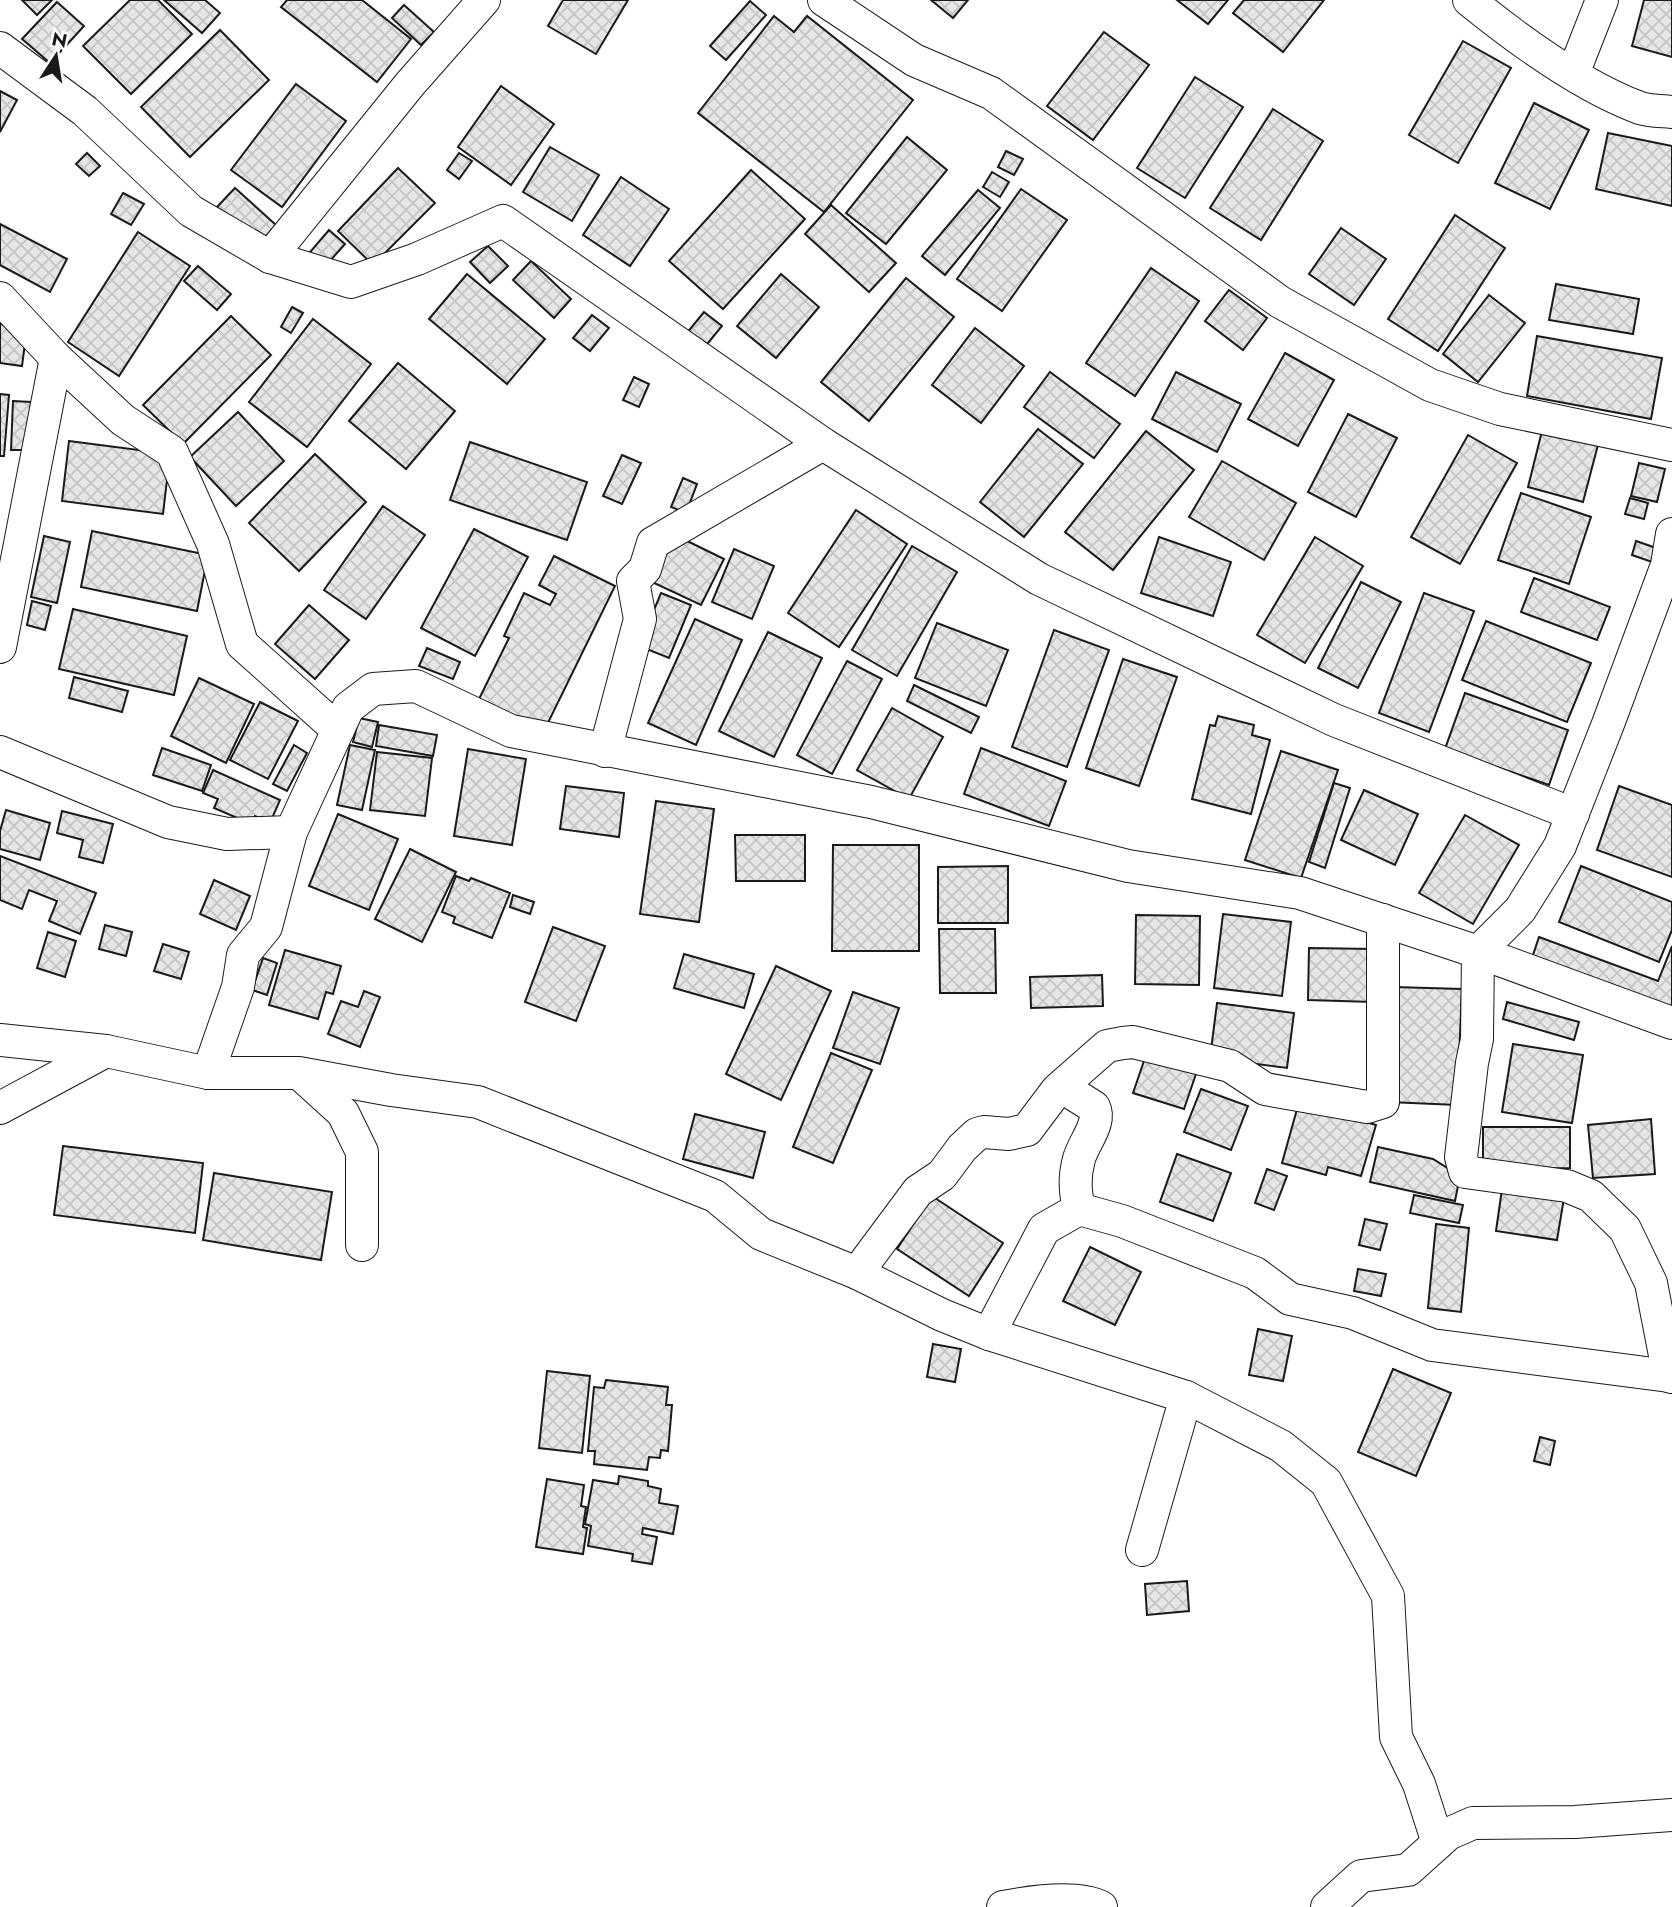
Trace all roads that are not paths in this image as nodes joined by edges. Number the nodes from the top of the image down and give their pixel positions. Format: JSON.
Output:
{"nodes":[{"id":1,"x":484,"y":0,"type":"edge"},
{"id":2,"x":824,"y":0,"type":"edge"},
{"id":3,"x":1469,"y":0,"type":"edge"},
{"id":4,"x":1602,"y":0,"type":"edge"},
{"id":5,"x":0,"y":47,"type":"edge"},
{"id":6,"x":1573,"y":74,"type":"junction"},
{"id":7,"x":1672,"y":112,"type":"edge"},
{"id":8,"x":270,"y":257,"type":"junction"},
{"id":9,"x":0,"y":298,"type":"edge"},
{"id":10,"x":56,"y":358,"type":"junction"},
{"id":11,"x":823,"y":444,"type":"junction"},
{"id":12,"x":1672,"y":445,"type":"edge"},
{"id":13,"x":1672,"y":534,"type":"edge"},
{"id":14,"x":1669,"y":566,"type":"edge"},
{"id":15,"x":0,"y":647,"type":"edge"},
{"id":16,"x":338,"y":730,"type":"junction"},
{"id":17,"x":605,"y":751,"type":"junction"},
{"id":18,"x":0,"y":752,"type":"edge"},
{"id":19,"x":1573,"y":814,"type":"junction"},
{"id":20,"x":291,"y":832,"type":"junction"},
{"id":21,"x":1383,"y":920,"type":"junction"},
{"id":22,"x":1478,"y":952,"type":"junction"},
{"id":23,"x":1672,"y":1023,"type":"edge"},
{"id":24,"x":0,"y":1040,"type":"edge"},
{"id":25,"x":106,"y":1051,"type":"junction"},
{"id":26,"x":208,"y":1073,"type":"junction"},
{"id":27,"x":299,"y":1073,"type":"junction"},
{"id":28,"x":1062,"y":1087,"type":"junction"},
{"id":29,"x":0,"y":1108,"type":"edge"},
{"id":30,"x":1079,"y":1209,"type":"junction"},
{"id":31,"x":362,"y":1245,"type":"dead end"},
{"id":32,"x":857,"y":1273,"type":"junction"},
{"id":33,"x":989,"y":1334,"type":"junction"},
{"id":34,"x":1670,"y":1376,"type":"edge"},
{"id":35,"x":1186,"y":1397,"type":"junction"},
{"id":36,"x":1142,"y":1550,"type":"dead end"},
{"id":37,"x":1672,"y":1815,"type":"edge"},
{"id":38,"x":1438,"y":1843,"type":"junction"},
{"id":39,"x":1003,"y":1907,"type":"edge"},
{"id":40,"x":1101,"y":1907,"type":"edge"},
{"id":41,"x":1327,"y":1907,"type":"edge"}],
"edges":[{"from":1,"to":8,"type":"street"},
{"from":2,"to":12,"type":"street"},
{"from":3,"to":6,"type":"street"},
{"from":4,"to":6,"type":"street"},
{"from":5,"to":8,"type":"street"},
{"from":6,"to":7,"type":"street"},
{"from":8,"to":11,"type":"street"},
{"from":9,"to":10,"type":"street"},
{"from":10,"to":15,"type":"street"},
{"from":10,"to":16,"type":"street"},
{"from":11,"to":17,"type":"street"},
{"from":11,"to":19,"type":"street"},
{"from":13,"to":14,"type":"street"},
{"from":14,"to":19,"type":"street"},
{"from":16,"to":17,"type":"street"},
{"from":16,"to":20,"type":"street"},
{"from":17,"to":21,"type":"street"},
{"from":18,"to":20,"type":"street"},
{"from":19,"to":22,"type":"street"},
{"from":20,"to":26,"type":"street"},
{"from":21,"to":22,"type":"street"},
{"from":21,"to":28,"type":"street"},
{"from":22,"to":23,"type":"street"},
{"from":22,"to":34,"type":"street"},
{"from":24,"to":25,"type":"street"},
{"from":25,"to":26,"type":"street"},
{"from":25,"to":29,"type":"street"},
{"from":26,"to":27,"type":"street"},
{"from":27,"to":31,"type":"street"},
{"from":27,"to":32,"type":"street"},
{"from":28,"to":30,"type":"street"},
{"from":28,"to":32,"type":"street"},
{"from":30,"to":33,"type":"street"},
{"from":30,"to":34,"type":"street"},
{"from":32,"to":33,"type":"street"},
{"from":33,"to":35,"type":"street"},
{"from":35,"to":36,"type":"street"},
{"from":35,"to":38,"type":"street"},
{"from":37,"to":38,"type":"street"},
{"from":38,"to":41,"type":"street"},
{"from":39,"to":40,"type":"street"}]}
